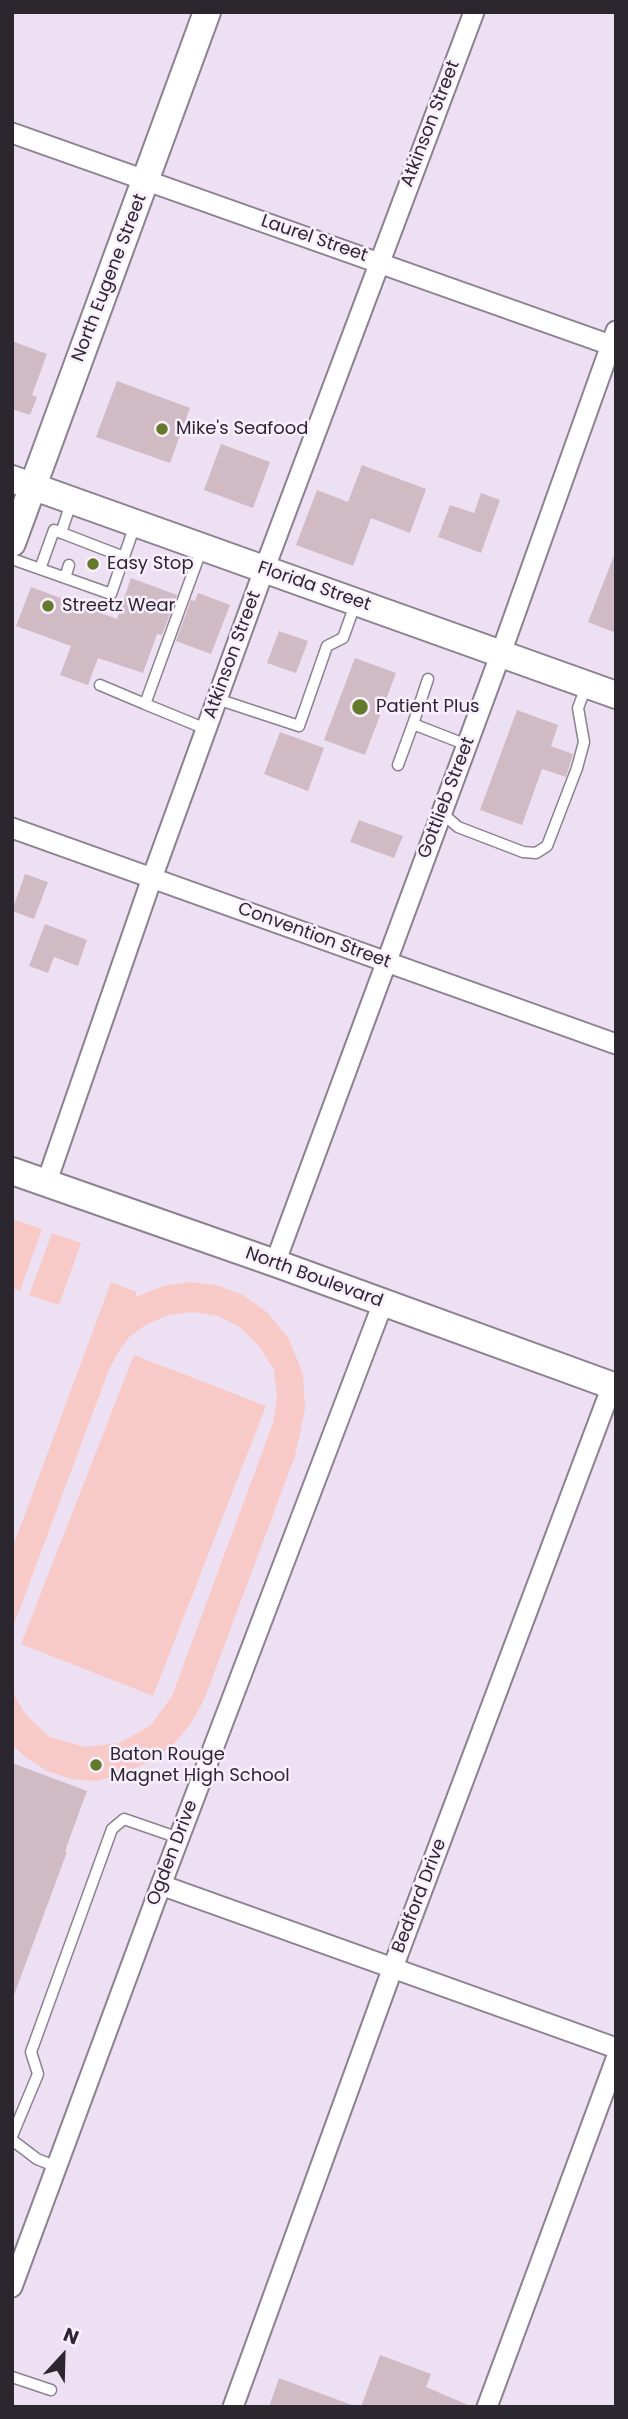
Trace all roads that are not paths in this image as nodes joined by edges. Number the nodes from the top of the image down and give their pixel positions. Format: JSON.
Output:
{"nodes":[{"id":1,"x":207,"y":12,"type":"edge"},
{"id":2,"x":474,"y":12,"type":"edge"},
{"id":3,"x":12,"y":133,"type":"edge"},
{"id":4,"x":146,"y":181,"type":"junction"},
{"id":5,"x":379,"y":262,"type":"junction"},
{"id":6,"x":614,"y":341,"type":"edge"},
{"id":7,"x":22,"y":482,"type":"edge"},
{"id":8,"x":72,"y":500,"type":"junction"},
{"id":9,"x":136,"y":523,"type":"junction"},
{"id":10,"x":61,"y":533,"type":"junction"},
{"id":11,"x":13,"y":542,"type":"edge"},
{"id":12,"x":202,"y":547,"type":"junction"},
{"id":13,"x":124,"y":556,"type":"junction"},
{"id":14,"x":69,"y":565,"type":"dead end"},
{"id":15,"x":40,"y":569,"type":"junction"},
{"id":16,"x":264,"y":570,"type":"junction"},
{"id":17,"x":92,"y":574,"type":"dead end"},
{"id":18,"x":65,"y":578,"type":"junction"},
{"id":19,"x":88,"y":586,"type":"junction"},
{"id":20,"x":356,"y":602,"type":"junction"},
{"id":21,"x":501,"y":653,"type":"junction"},
{"id":22,"x":428,"y":679,"type":"dead end"},
{"id":23,"x":587,"y":684,"type":"junction"},
{"id":24,"x":100,"y":685,"type":"dead end"},
{"id":25,"x":616,"y":695,"type":"edge"},
{"id":26,"x":217,"y":699,"type":"junction"},
{"id":27,"x":145,"y":704,"type":"junction"},
{"id":28,"x":413,"y":724,"type":"junction"},
{"id":29,"x":206,"y":729,"type":"junction"},
{"id":30,"x":467,"y":745,"type":"junction"},
{"id":31,"x":398,"y":765,"type":"dead end"},
{"id":32,"x":441,"y":812,"type":"junction"},
{"id":33,"x":12,"y":828,"type":"edge"},
{"id":34,"x":152,"y":878,"type":"junction"},
{"id":35,"x":385,"y":961,"type":"junction"},
{"id":36,"x":616,"y":1044,"type":"edge"},
{"id":37,"x":12,"y":1171,"type":"edge"},
{"id":38,"x":46,"y":1184,"type":"junction"},
{"id":39,"x":275,"y":1263,"type":"junction"},
{"id":40,"x":383,"y":1303,"type":"junction"},
{"id":41,"x":614,"y":1387,"type":"edge"},
{"id":42,"x":179,"y":1838,"type":"junction"},
{"id":43,"x":161,"y":1885,"type":"junction"},
{"id":44,"x":393,"y":1970,"type":"junction"},
{"id":45,"x":616,"y":2048,"type":"edge"},
{"id":46,"x":616,"y":2059,"type":"edge"},
{"id":47,"x":12,"y":2138,"type":"edge"},
{"id":48,"x":57,"y":2167,"type":"junction"},
{"id":49,"x":12,"y":2287,"type":"edge"},
{"id":50,"x":12,"y":2377,"type":"edge"},
{"id":51,"x":51,"y":2390,"type":"dead end"},
{"id":52,"x":233,"y":2407,"type":"edge"},
{"id":53,"x":487,"y":2407,"type":"edge"}],
"edges":[{"from":1,"to":4,"type":"street","name":"North Eugene Street"},
{"from":2,"to":5,"type":"street","name":"Atkinson Street"},
{"from":3,"to":4,"type":"street","name":"Laurel Street"},
{"from":4,"to":5,"type":"street","name":"Laurel Street"},
{"from":4,"to":7,"type":"street","name":"North Eugene Street"},
{"from":5,"to":6,"type":"street","name":"Laurel Street"},
{"from":5,"to":16,"type":"street","name":"Atkinson Street"},
{"from":6,"to":21,"type":"street","name":"Gottlieb Street"},
{"from":7,"to":8,"type":"street","name":"Florida Street"},
{"from":7,"to":11,"type":"street","name":"North Eugene Street"},
{"from":8,"to":9,"type":"street","name":"Florida Street"},
{"from":8,"to":10,"type":"lane"},
{"from":9,"to":12,"type":"street","name":"Florida Street"},
{"from":9,"to":13,"type":"lane"},
{"from":10,"to":13,"type":"lane"},
{"from":10,"to":15,"type":"lane"},
{"from":11,"to":15,"type":"lane"},
{"from":12,"to":16,"type":"street","name":"Florida Street"},
{"from":12,"to":27,"type":"lane"},
{"from":13,"to":19,"type":"lane"},
{"from":14,"to":18,"type":"lane"},
{"from":15,"to":18,"type":"lane"},
{"from":16,"to":20,"type":"street","name":"Florida Street"},
{"from":16,"to":26,"type":"street","name":"Atkinson Street"},
{"from":17,"to":19,"type":"lane"},
{"from":18,"to":19,"type":"lane"},
{"from":20,"to":21,"type":"street","name":"Florida Street"},
{"from":20,"to":26,"type":"lane"},
{"from":21,"to":23,"type":"street","name":"Florida Street"},
{"from":21,"to":30,"type":"street","name":"Gottlieb Street"},
{"from":22,"to":28,"type":"lane"},
{"from":23,"to":25,"type":"street","name":"Florida Street"},
{"from":23,"to":32,"type":"lane"},
{"from":24,"to":27,"type":"lane"},
{"from":26,"to":29,"type":"street","name":"Atkinson Street"},
{"from":27,"to":29,"type":"lane"},
{"from":28,"to":30,"type":"lane"},
{"from":28,"to":31,"type":"lane"},
{"from":29,"to":34,"type":"street","name":"Atkinson Street"},
{"from":30,"to":32,"type":"street","name":"Gottlieb Street"},
{"from":32,"to":35,"type":"street","name":"Gottlieb Street"},
{"from":33,"to":34,"type":"street","name":"Convention Street"},
{"from":34,"to":35,"type":"street","name":"Convention Street"},
{"from":34,"to":38,"type":"street","name":"Atkinson Street"},
{"from":35,"to":36,"type":"street","name":"Convention Street"},
{"from":35,"to":39,"type":"street","name":"Gottlieb Street"},
{"from":37,"to":38,"type":"street","name":"North Boulevard"},
{"from":38,"to":39,"type":"street","name":"North Boulevard"},
{"from":39,"to":40,"type":"street","name":"North Boulevard"},
{"from":40,"to":41,"type":"street","name":"North Boulevard"},
{"from":40,"to":42,"type":"street","name":"Ogden Drive"},
{"from":41,"to":44,"type":"street","name":"Bedford Drive"},
{"from":42,"to":43,"type":"street","name":"Ogden Drive"},
{"from":42,"to":47,"type":"lane"},
{"from":43,"to":44,"type":"street"},
{"from":43,"to":48,"type":"street","name":"Ogden Drive"},
{"from":44,"to":45,"type":"street"},
{"from":44,"to":52,"type":"street","name":"Bedford Drive"},
{"from":46,"to":53,"type":"street"},
{"from":47,"to":48,"type":"lane"},
{"from":48,"to":49,"type":"street","name":"Ogden Drive"},
{"from":50,"to":51,"type":"lane"}]}
